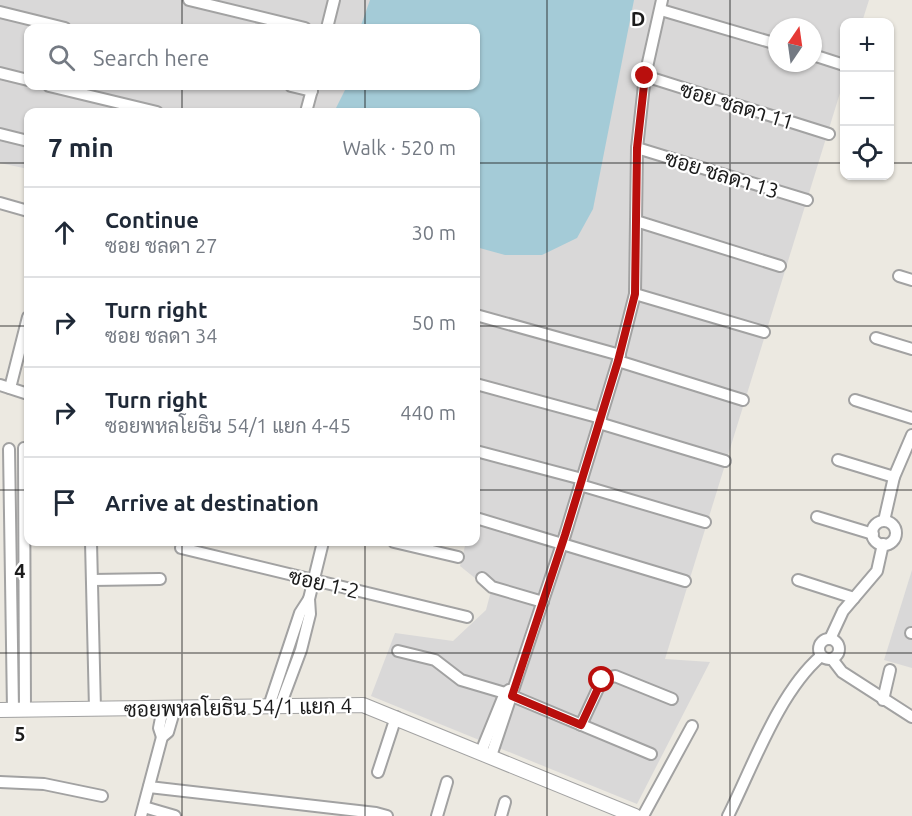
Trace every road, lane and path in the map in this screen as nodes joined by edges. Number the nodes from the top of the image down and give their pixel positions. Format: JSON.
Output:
{"nodes":[{"id":1,"x":189,"y":0,"type":"edge"},
{"id":2,"x":334,"y":0,"type":"edge"},
{"id":3,"x":661,"y":5,"type":"edge"},
{"id":4,"x":0,"y":12,"type":"edge"},
{"id":5,"x":49,"y":24,"type":"edge"},
{"id":6,"x":288,"y":24,"type":"edge"},
{"id":7,"x":328,"y":24,"type":"edge"},
{"id":8,"x":768,"y":41,"type":"edge"},
{"id":9,"x":822,"y":58,"type":"edge"},
{"id":10,"x":840,"y":64,"type":"edge"},
{"id":11,"x":0,"y":73,"type":"edge"},
{"id":12,"x":645,"y":76,"type":"junction"},
{"id":13,"x":24,"y":79,"type":"edge"},
{"id":14,"x":66,"y":90,"type":"edge"},
{"id":15,"x":312,"y":90,"type":"edge"},
{"id":16,"x":140,"y":108,"type":"edge"},
{"id":17,"x":307,"y":108,"type":"edge"},
{"id":18,"x":0,"y":134,"type":"edge"},
{"id":19,"x":829,"y":134,"type":"dead end"},
{"id":20,"x":24,"y":140,"type":"edge"},
{"id":21,"x":637,"y":148,"type":"junction"},
{"id":22,"x":807,"y":200,"type":"dead end"},
{"id":23,"x":0,"y":203,"type":"edge"},
{"id":24,"x":24,"y":210,"type":"edge"},
{"id":25,"x":636,"y":221,"type":"junction"},
{"id":26,"x":780,"y":266,"type":"dead end"},
{"id":27,"x":899,"y":276,"type":"dead end"},
{"id":28,"x":912,"y":280,"type":"edge"},
{"id":29,"x":635,"y":294,"type":"junction"},
{"id":30,"x":480,"y":316,"type":"edge"},
{"id":31,"x":24,"y":329,"type":"edge"},
{"id":32,"x":764,"y":332,"type":"dead end"},
{"id":33,"x":876,"y":338,"type":"dead end"},
{"id":34,"x":912,"y":350,"type":"edge"},
{"id":35,"x":619,"y":358,"type":"junction"},
{"id":36,"x":480,"y":385,"type":"edge"},
{"id":37,"x":5,"y":386,"type":"edge"},
{"id":38,"x":24,"y":393,"type":"edge"},
{"id":39,"x":742,"y":400,"type":"dead end"},
{"id":40,"x":855,"y":400,"type":"dead end"},
{"id":41,"x":912,"y":418,"type":"edge"},
{"id":42,"x":600,"y":421,"type":"junction"},
{"id":43,"x":912,"y":435,"type":"edge"},
{"id":44,"x":24,"y":448,"type":"edge"},
{"id":45,"x":4,"y":449,"type":"edge"},
{"id":46,"x":480,"y":452,"type":"edge"},
{"id":47,"x":838,"y":460,"type":"dead end"},
{"id":48,"x":724,"y":461,"type":"dead end"},
{"id":49,"x":894,"y":477,"type":"junction"},
{"id":50,"x":581,"y":482,"type":"junction"},
{"id":51,"x":818,"y":518,"type":"dead end"},
{"id":52,"x":480,"y":519,"type":"edge"},
{"id":53,"x":884,"y":521,"type":"junction"},
{"id":54,"x":705,"y":522,"type":"dead end"},
{"id":55,"x":873,"y":534,"type":"junction"},
{"id":56,"x":563,"y":543,"type":"junction"},
{"id":57,"x":883,"y":544,"type":"junction"},
{"id":58,"x":24,"y":546,"type":"edge"},
{"id":59,"x":91,"y":546,"type":"edge"},
{"id":60,"x":322,"y":546,"type":"edge"},
{"id":61,"x":411,"y":546,"type":"edge"},
{"id":62,"x":181,"y":548,"type":"dead end"},
{"id":63,"x":458,"y":557,"type":"dead end"},
{"id":64,"x":10,"y":574,"type":"junction"},
{"id":65,"x":24,"y":574,"type":"junction"},
{"id":66,"x":482,"y":578,"type":"dead end"},
{"id":67,"x":160,"y":579,"type":"dead end"},
{"id":68,"x":92,"y":580,"type":"junction"},
{"id":69,"x":314,"y":580,"type":"junction"},
{"id":70,"x":798,"y":580,"type":"dead end"},
{"id":71,"x":685,"y":581,"type":"dead end"},
{"id":72,"x":854,"y":598,"type":"junction"},
{"id":73,"x":543,"y":602,"type":"junction"},
{"id":74,"x":467,"y":617,"type":"dead end"},
{"id":75,"x":830,"y":639,"type":"junction"},
{"id":76,"x":398,"y":651,"type":"dead end"},
{"id":77,"x":826,"y":658,"type":"junction"},
{"id":78,"x":890,"y":670,"type":"dead end"},
{"id":79,"x":25,"y":680,"type":"junction"},
{"id":80,"x":12,"y":681,"type":"junction"},
{"id":81,"x":510,"y":692,"type":"junction"},
{"id":82,"x":672,"y":699,"type":"dead end"},
{"id":83,"x":883,"y":700,"type":"junction"},
{"id":84,"x":275,"y":706,"type":"junction"},
{"id":85,"x":169,"y":708,"type":"junction"},
{"id":86,"x":95,"y":709,"type":"junction"},
{"id":87,"x":8,"y":711,"type":"edge"},
{"id":88,"x":396,"y":717,"type":"junction"},
{"id":89,"x":912,"y":717,"type":"edge"},
{"id":90,"x":581,"y":725,"type":"junction"},
{"id":91,"x":692,"y":726,"type":"dead end"},
{"id":92,"x":486,"y":754,"type":"junction"},
{"id":93,"x":651,"y":754,"type":"dead end"},
{"id":94,"x":378,"y":772,"type":"dead end"},
{"id":95,"x":0,"y":782,"type":"edge"},
{"id":96,"x":447,"y":782,"type":"dead end"},
{"id":97,"x":149,"y":787,"type":"junction"},
{"id":98,"x":102,"y":796,"type":"dead end"},
{"id":99,"x":505,"y":802,"type":"dead end"},
{"id":100,"x":143,"y":811,"type":"edge"},
{"id":101,"x":333,"y":812,"type":"edge"},
{"id":102,"x":379,"y":815,"type":"edge"},
{"id":103,"x":175,"y":816,"type":"edge"},
{"id":104,"x":437,"y":816,"type":"edge"},
{"id":105,"x":501,"y":816,"type":"edge"},
{"id":106,"x":635,"y":816,"type":"edge"},
{"id":107,"x":643,"y":816,"type":"edge"},
{"id":108,"x":728,"y":816,"type":"edge"}],
"edges":[{"from":1,"to":6,"type":"street"},
{"from":2,"to":7,"type":"street"},
{"from":3,"to":8,"type":"street"},
{"from":3,"to":12,"type":"street"},
{"from":4,"to":5,"type":"street"},
{"from":9,"to":10,"type":"street"},
{"from":11,"to":13,"type":"street"},
{"from":12,"to":19,"type":"street","name":"ซอย ชลดา 11"},
{"from":12,"to":21,"type":"street"},
{"from":14,"to":16,"type":"street"},
{"from":15,"to":17,"type":"street"},
{"from":18,"to":20,"type":"street"},
{"from":21,"to":22,"type":"street","name":"ซอย ชลดา 13"},
{"from":21,"to":25,"type":"street"},
{"from":23,"to":24,"type":"street"},
{"from":25,"to":26,"type":"street"},
{"from":25,"to":29,"type":"street"},
{"from":27,"to":28,"type":"street"},
{"from":29,"to":32,"type":"street"},
{"from":29,"to":35,"type":"street"},
{"from":30,"to":35,"type":"street"},
{"from":31,"to":37,"type":"street"},
{"from":33,"to":34,"type":"street"},
{"from":35,"to":39,"type":"street"},
{"from":35,"to":42,"type":"street"},
{"from":36,"to":42,"type":"street"},
{"from":37,"to":38,"type":"street"},
{"from":40,"to":41,"type":"street"},
{"from":42,"to":48,"type":"street"},
{"from":42,"to":50,"type":"street"},
{"from":43,"to":49,"type":"street"},
{"from":44,"to":45,"type":"street"},
{"from":45,"to":64,"type":"street"},
{"from":46,"to":50,"type":"street"},
{"from":47,"to":49,"type":"street"},
{"from":49,"to":53,"type":"street"},
{"from":50,"to":54,"type":"street"},
{"from":50,"to":56,"type":"street"},
{"from":51,"to":55,"type":"street"},
{"from":52,"to":56,"type":"street"},
{"from":53,"to":55,"type":"street"},
{"from":53,"to":57,"type":"street"},
{"from":55,"to":57,"type":"street"},
{"from":56,"to":71,"type":"street"},
{"from":56,"to":73,"type":"street"},
{"from":57,"to":72,"type":"street"},
{"from":58,"to":65,"type":"street"},
{"from":59,"to":68,"type":"street"},
{"from":60,"to":69,"type":"street"},
{"from":61,"to":63,"type":"street"},
{"from":62,"to":69,"type":"street","name":"ซอย 1-2"},
{"from":64,"to":65,"type":"street"},
{"from":64,"to":80,"type":"street"},
{"from":65,"to":79,"type":"street"},
{"from":66,"to":73,"type":"street"},
{"from":67,"to":68,"type":"street"},
{"from":68,"to":86,"type":"street"},
{"from":69,"to":74,"type":"street","name":"ซอย 1-2"},
{"from":69,"to":84,"type":"street"},
{"from":70,"to":72,"type":"street"},
{"from":72,"to":75,"type":"street"},
{"from":73,"to":81,"type":"street"},
{"from":75,"to":77,"type":"street"},
{"from":75,"to":77,"type":"street"},
{"from":76,"to":81,"type":"street"},
{"from":77,"to":83,"type":"street"},
{"from":77,"to":108,"type":"street"},
{"from":78,"to":83,"type":"street"},
{"from":79,"to":80,"type":"street"},
{"from":79,"to":87,"type":"street"},
{"from":80,"to":87,"type":"street"},
{"from":81,"to":90,"type":"street"},
{"from":81,"to":92,"type":"street"},
{"from":82,"to":90,"type":"street"},
{"from":83,"to":89,"type":"street"},
{"from":84,"to":85,"type":"street","name":"ซอยพหลโยธิน 54/1 แยก 4"},
{"from":84,"to":88,"type":"street","name":"ซอยพหลโยธิน 54/1 แยก 4"},
{"from":85,"to":86,"type":"street","name":"ซอยพหลโยธิน 54/1 แยก 4"},
{"from":85,"to":97,"type":"street"},
{"from":86,"to":87,"type":"street","name":"ซอยพหลโยธิน 54/1 แยก 4"},
{"from":88,"to":92,"type":"street","name":"ซอยพหลโยธิน 54/1 แยก 4"},
{"from":88,"to":94,"type":"street"},
{"from":90,"to":93,"type":"street"},
{"from":91,"to":107,"type":"street"},
{"from":92,"to":106,"type":"street","name":"ซอยพหลโยธิน 54/1 แยก 4"},
{"from":95,"to":98,"type":"street"},
{"from":96,"to":104,"type":"street"},
{"from":97,"to":100,"type":"street"},
{"from":97,"to":101,"type":"street"},
{"from":99,"to":105,"type":"street"},
{"from":100,"to":103,"type":"street"},
{"from":101,"to":102,"type":"street"}]}
